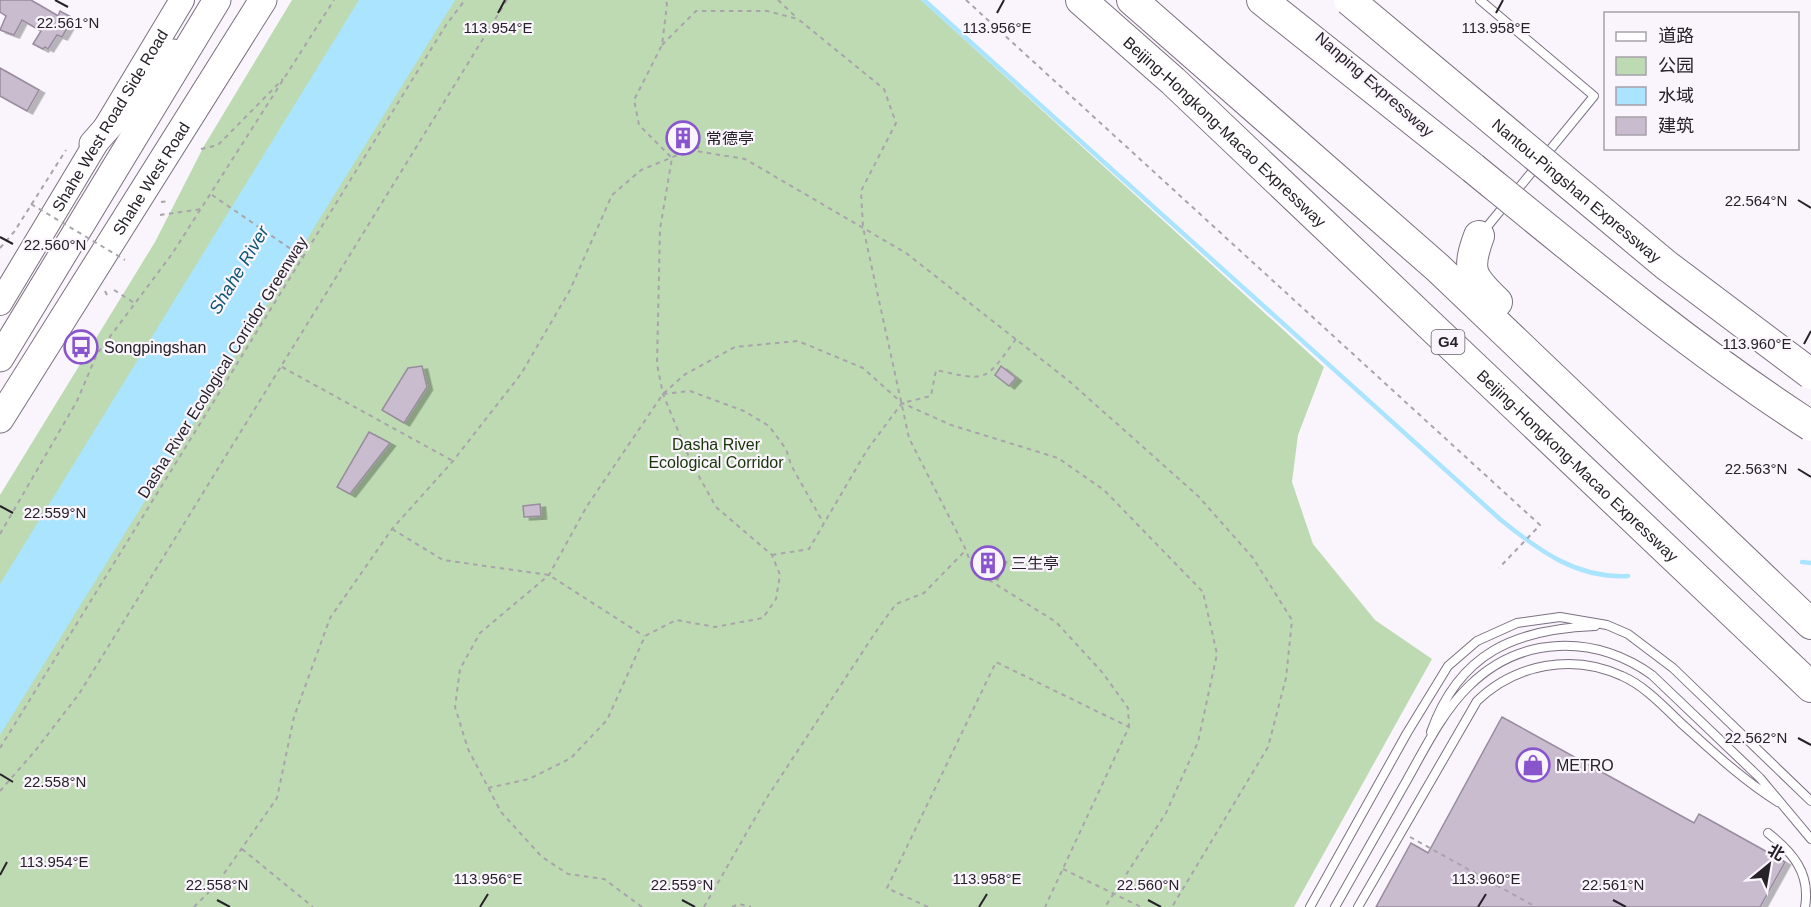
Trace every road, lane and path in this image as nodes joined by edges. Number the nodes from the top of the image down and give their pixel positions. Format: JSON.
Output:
{"nodes":[{"id":1,"x":182,"y":0,"type":"edge"},
{"id":2,"x":249,"y":0,"type":"edge"},
{"id":3,"x":262,"y":0,"type":"edge"},
{"id":4,"x":334,"y":0,"type":"edge"},
{"id":5,"x":465,"y":0,"type":"edge"},
{"id":6,"x":507,"y":0,"type":"edge"},
{"id":7,"x":665,"y":0,"type":"edge"},
{"id":8,"x":778,"y":0,"type":"edge"},
{"id":9,"x":966,"y":0,"type":"edge"},
{"id":10,"x":1081,"y":0,"type":"edge"},
{"id":11,"x":1132,"y":0,"type":"edge"},
{"id":12,"x":1262,"y":0,"type":"edge"},
{"id":13,"x":1277,"y":0,"type":"edge"},
{"id":14,"x":1349,"y":0,"type":"edge"},
{"id":15,"x":1369,"y":0,"type":"edge"},
{"id":16,"x":1480,"y":0,"type":"edge"},
{"id":17,"x":214,"y":5,"type":"edge"},
{"id":18,"x":798,"y":19,"type":"junction"},
{"id":19,"x":662,"y":45,"type":"junction"},
{"id":20,"x":287,"y":75,"type":"junction"},
{"id":21,"x":180,"y":131,"type":"junction"},
{"id":22,"x":1507,"y":133,"type":"junction"},
{"id":23,"x":93,"y":144,"type":"junction"},
{"id":24,"x":201,"y":149,"type":"dead end"},
{"id":25,"x":66,"y":150,"type":"dead end"},
{"id":26,"x":672,"y":158,"type":"junction"},
{"id":27,"x":1473,"y":168,"type":"junction"},
{"id":28,"x":211,"y":195,"type":"junction"},
{"id":29,"x":169,"y":201,"type":"dead end"},
{"id":30,"x":161,"y":202,"type":"dead end"},
{"id":31,"x":32,"y":204,"type":"junction"},
{"id":32,"x":202,"y":209,"type":"junction"},
{"id":33,"x":160,"y":215,"type":"dead end"},
{"id":34,"x":863,"y":227,"type":"junction"},
{"id":35,"x":1403,"y":236,"type":"junction"},
{"id":36,"x":1479,"y":236,"type":"junction"},
{"id":37,"x":0,"y":248,"type":"edge"},
{"id":38,"x":27,"y":255,"type":"junction"},
{"id":39,"x":304,"y":258,"type":"junction"},
{"id":40,"x":124,"y":260,"type":"dead end"},
{"id":41,"x":0,"y":266,"type":"edge"},
{"id":42,"x":114,"y":290,"type":"dead end"},
{"id":43,"x":105,"y":292,"type":"dead end"},
{"id":44,"x":108,"y":299,"type":"dead end"},
{"id":45,"x":0,"y":303,"type":"edge"},
{"id":46,"x":136,"y":304,"type":"junction"},
{"id":47,"x":1016,"y":339,"type":"junction"},
{"id":48,"x":0,"y":358,"type":"edge"},
{"id":49,"x":281,"y":366,"type":"junction"},
{"id":50,"x":1811,"y":374,"type":"edge"},
{"id":51,"x":663,"y":394,"type":"junction"},
{"id":52,"x":902,"y":403,"type":"junction"},
{"id":53,"x":0,"y":419,"type":"edge"},
{"id":54,"x":1811,"y":426,"type":"edge"},
{"id":55,"x":453,"y":461,"type":"junction"},
{"id":56,"x":824,"y":524,"type":"junction"},
{"id":57,"x":392,"y":530,"type":"junction"},
{"id":58,"x":0,"y":534,"type":"edge"},
{"id":59,"x":966,"y":550,"type":"junction"},
{"id":60,"x":772,"y":555,"type":"junction"},
{"id":61,"x":1499,"y":568,"type":"dead end"},
{"id":62,"x":549,"y":575,"type":"junction"},
{"id":63,"x":1811,"y":603,"type":"edge"},
{"id":64,"x":1811,"y":624,"type":"edge"},
{"id":65,"x":1607,"y":626,"type":"junction"},
{"id":66,"x":645,"y":636,"type":"junction"},
{"id":67,"x":1811,"y":687,"type":"edge"},
{"id":68,"x":1129,"y":727,"type":"junction"},
{"id":69,"x":1427,"y":744,"type":"junction"},
{"id":70,"x":0,"y":747,"type":"edge"},
{"id":71,"x":488,"y":788,"type":"junction"},
{"id":72,"x":0,"y":791,"type":"edge"},
{"id":73,"x":1811,"y":801,"type":"edge"},
{"id":74,"x":1788,"y":808,"type":"junction"},
{"id":75,"x":1400,"y":832,"type":"junction"},
{"id":76,"x":1768,"y":833,"type":"dead end"},
{"id":77,"x":1811,"y":839,"type":"edge"},
{"id":78,"x":242,"y":849,"type":"junction"},
{"id":79,"x":1063,"y":868,"type":"junction"},
{"id":80,"x":1113,"y":894,"type":"junction"},
{"id":81,"x":194,"y":907,"type":"edge"},
{"id":82,"x":313,"y":907,"type":"edge"},
{"id":83,"x":642,"y":907,"type":"edge"},
{"id":84,"x":704,"y":907,"type":"edge"},
{"id":85,"x":732,"y":907,"type":"edge"},
{"id":86,"x":751,"y":907,"type":"edge"},
{"id":87,"x":928,"y":907,"type":"edge"},
{"id":88,"x":1045,"y":907,"type":"edge"},
{"id":89,"x":1105,"y":907,"type":"edge"},
{"id":90,"x":1141,"y":907,"type":"edge"},
{"id":91,"x":1172,"y":907,"type":"edge"},
{"id":92,"x":1310,"y":907,"type":"edge"},
{"id":93,"x":1335,"y":907,"type":"edge"},
{"id":94,"x":1358,"y":907,"type":"edge"},
{"id":95,"x":1536,"y":907,"type":"edge"},
{"id":96,"x":1805,"y":907,"type":"edge"}],
"edges":[{"from":1,"to":23,"type":"main road","name":"Shahe West Road Side Road"},
{"from":2,"to":21,"type":"main road"},
{"from":3,"to":21,"type":"main road","name":"Shahe West Road"},
{"from":4,"to":20,"type":"path"},
{"from":5,"to":39,"type":"path","name":"Dasha River Ecological Corridor Greenway"},
{"from":6,"to":49,"type":"path"},
{"from":7,"to":19,"type":"path"},
{"from":8,"to":18,"type":"path"},
{"from":9,"to":61,"type":"path"},
{"from":10,"to":67,"type":"highway","name":"Beijing-Hongkong-Macao Expressway","number":"G4"},
{"from":11,"to":35,"type":"highway","name":"Beijing-Hongkong-Macao Expressway"},
{"from":12,"to":27,"type":"highway"},
{"from":13,"to":27,"type":"highway","name":"Nanping Expressway"},
{"from":14,"to":22,"type":"highway","name":"Nantou-Pingshan Expressway","bridge":true},
{"from":15,"to":22,"type":"highway","bridge":true},
{"from":16,"to":36,"type":"lane"},
{"from":17,"to":23,"type":"main road"},
{"from":17,"to":48,"type":"main road","name":"Shahe West Road"},
{"from":18,"to":19,"type":"path"},
{"from":18,"to":34,"type":"path"},
{"from":19,"to":26,"type":"path"},
{"from":20,"to":24,"type":"path"},
{"from":20,"to":28,"type":"path"},
{"from":21,"to":53,"type":"main road","name":"Shahe West Road"},
{"from":22,"to":50,"type":"highway","name":"Nantou-Pingshan Expressway","bridge":true},
{"from":23,"to":38,"type":"main road","name":"Shahe West Road Side Road"},
{"from":25,"to":31,"type":"path"},
{"from":26,"to":34,"type":"path"},
{"from":26,"to":51,"type":"path"},
{"from":26,"to":55,"type":"path"},
{"from":27,"to":54,"type":"highway","bridge":true},
{"from":28,"to":32,"type":"path"},
{"from":28,"to":39,"type":"path"},
{"from":29,"to":30,"type":"path"},
{"from":31,"to":37,"type":"path"},
{"from":31,"to":40,"type":"path","bridge":true},
{"from":32,"to":33,"type":"path"},
{"from":32,"to":46,"type":"path"},
{"from":34,"to":47,"type":"path"},
{"from":34,"to":52,"type":"path"},
{"from":35,"to":36,"type":"highway"},
{"from":35,"to":64,"type":"highway","name":"Beijing-Hongkong-Macao Expressway"},
{"from":36,"to":63,"type":"highway"},
{"from":38,"to":41,"type":"main road"},
{"from":38,"to":45,"type":"main road","name":"Shahe West Road Side Road"},
{"from":39,"to":70,"type":"path","name":"Dasha River Ecological Corridor Greenway"},
{"from":42,"to":46,"type":"path"},
{"from":43,"to":44,"type":"path"},
{"from":46,"to":58,"type":"path"},
{"from":47,"to":52,"type":"path"},
{"from":47,"to":91,"type":"path"},
{"from":49,"to":55,"type":"path"},
{"from":49,"to":72,"type":"path"},
{"from":51,"to":52,"type":"path"},
{"from":51,"to":56,"type":"path"},
{"from":51,"to":60,"type":"path"},
{"from":51,"to":62,"type":"path"},
{"from":52,"to":56,"type":"path"},
{"from":52,"to":59,"type":"path"},
{"from":52,"to":80,"type":"path"},
{"from":55,"to":57,"type":"path"},
{"from":56,"to":60,"type":"path"},
{"from":57,"to":62,"type":"path"},
{"from":57,"to":78,"type":"path"},
{"from":59,"to":68,"type":"path"},
{"from":59,"to":84,"type":"path"},
{"from":60,"to":66,"type":"path"},
{"from":62,"to":66,"type":"path"},
{"from":62,"to":71,"type":"path"},
{"from":65,"to":69,"type":"lane"},
{"from":65,"to":73,"type":"lane"},
{"from":65,"to":92,"type":"lane"},
{"from":66,"to":71,"type":"path"},
{"from":68,"to":79,"type":"path"},
{"from":68,"to":87,"type":"path"},
{"from":69,"to":74,"type":"lane"},
{"from":69,"to":93,"type":"lane"},
{"from":71,"to":83,"type":"path"},
{"from":74,"to":75,"type":"lane"},
{"from":74,"to":77,"type":"lane"},
{"from":75,"to":94,"type":"lane"},
{"from":75,"to":95,"type":"path"},
{"from":76,"to":96,"type":"lane"},
{"from":78,"to":81,"type":"path"},
{"from":78,"to":82,"type":"path"},
{"from":79,"to":80,"type":"path"},
{"from":79,"to":88,"type":"path"},
{"from":80,"to":89,"type":"path"},
{"from":80,"to":90,"type":"path"},
{"from":85,"to":86,"type":"path"}]}
